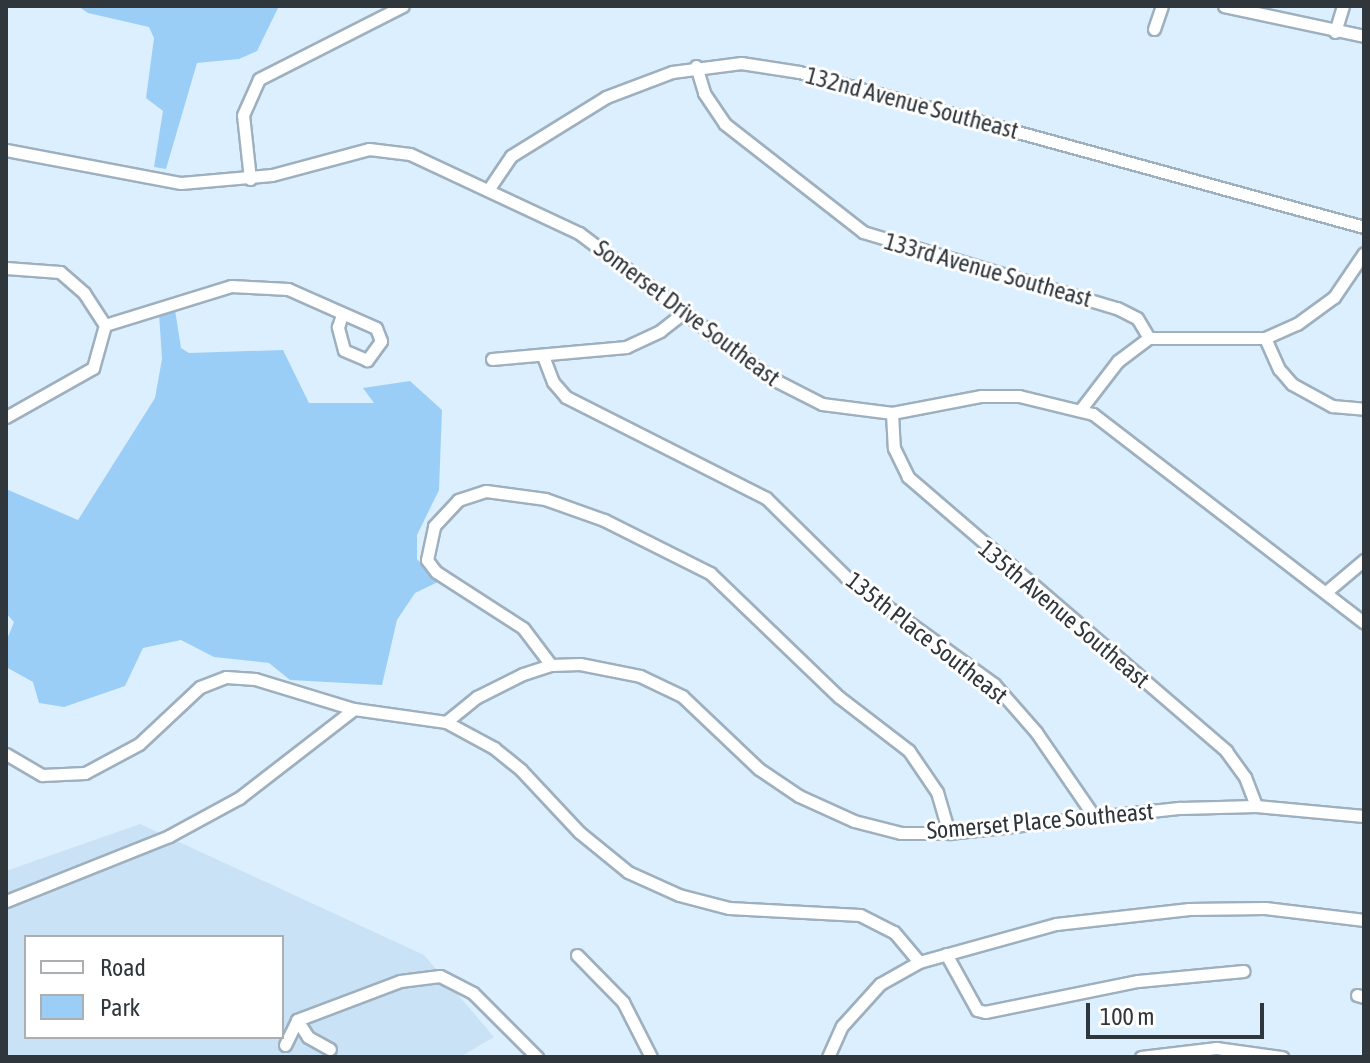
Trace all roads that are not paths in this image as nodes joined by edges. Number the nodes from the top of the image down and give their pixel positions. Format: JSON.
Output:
{"nodes":[{"id":1,"x":403,"y":6,"type":"edge"},
{"id":2,"x":1162,"y":6,"type":"edge"},
{"id":3,"x":1224,"y":6,"type":"edge"},
{"id":4,"x":1343,"y":6,"type":"edge"},
{"id":5,"x":1154,"y":29,"type":"dead end"},
{"id":6,"x":1335,"y":32,"type":"junction"},
{"id":7,"x":1364,"y":36,"type":"edge"},
{"id":8,"x":696,"y":66,"type":"junction"},
{"id":9,"x":6,"y":150,"type":"edge"},
{"id":10,"x":250,"y":179,"type":"junction"},
{"id":11,"x":488,"y":190,"type":"junction"},
{"id":12,"x":1364,"y":227,"type":"edge"},
{"id":13,"x":1364,"y":253,"type":"edge"},
{"id":14,"x":6,"y":268,"type":"edge"},
{"id":15,"x":683,"y":313,"type":"junction"},
{"id":16,"x":342,"y":315,"type":"junction"},
{"id":17,"x":105,"y":325,"type":"junction"},
{"id":18,"x":1149,"y":338,"type":"junction"},
{"id":19,"x":1265,"y":338,"type":"junction"},
{"id":20,"x":543,"y":356,"type":"junction"},
{"id":21,"x":492,"y":359,"type":"dead end"},
{"id":22,"x":1081,"y":409,"type":"junction"},
{"id":23,"x":1364,"y":409,"type":"edge"},
{"id":24,"x":892,"y":413,"type":"junction"},
{"id":25,"x":6,"y":417,"type":"edge"},
{"id":26,"x":1364,"y":560,"type":"edge"},
{"id":27,"x":1326,"y":592,"type":"junction"},
{"id":28,"x":1364,"y":623,"type":"edge"},
{"id":29,"x":551,"y":665,"type":"junction"},
{"id":30,"x":354,"y":709,"type":"junction"},
{"id":31,"x":446,"y":722,"type":"junction"},
{"id":32,"x":6,"y":754,"type":"edge"},
{"id":33,"x":1256,"y":806,"type":"junction"},
{"id":34,"x":1093,"y":815,"type":"junction"},
{"id":35,"x":1364,"y":816,"type":"edge"},
{"id":36,"x":949,"y":833,"type":"junction"},
{"id":37,"x":6,"y":901,"type":"edge"},
{"id":38,"x":1364,"y":920,"type":"edge"},
{"id":39,"x":946,"y":954,"type":"junction"},
{"id":40,"x":577,"y":955,"type":"dead end"},
{"id":41,"x":919,"y":962,"type":"junction"},
{"id":42,"x":1244,"y":971,"type":"dead end"},
{"id":43,"x":297,"y":1020,"type":"junction"},
{"id":44,"x":285,"y":1045,"type":"dead end"},
{"id":45,"x":330,"y":1049,"type":"dead end"},
{"id":46,"x":537,"y":1057,"type":"edge"},
{"id":47,"x":651,"y":1057,"type":"edge"},
{"id":48,"x":828,"y":1057,"type":"edge"},
{"id":49,"x":1141,"y":1057,"type":"edge"},
{"id":50,"x":1282,"y":1057,"type":"edge"}],
"edges":[{"from":1,"to":10,"type":"street"},
{"from":2,"to":5,"type":"street"},
{"from":3,"to":6,"type":"street"},
{"from":4,"to":6,"type":"street"},
{"from":6,"to":7,"type":"street"},
{"from":8,"to":11,"type":"street","name":"132nd Avenue Southeast"},
{"from":8,"to":12,"type":"street","name":"132nd Avenue Southeast"},
{"from":8,"to":18,"type":"street","name":"133rd Avenue Southeast"},
{"from":9,"to":10,"type":"street","name":"Somerset Drive Southeast"},
{"from":10,"to":11,"type":"street","name":"Somerset Drive Southeast"},
{"from":11,"to":15,"type":"street","name":"Somerset Drive Southeast"},
{"from":13,"to":19,"type":"street"},
{"from":14,"to":17,"type":"street"},
{"from":15,"to":20,"type":"street"},
{"from":15,"to":24,"type":"street","name":"Somerset Drive Southeast"},
{"from":16,"to":16,"type":"street"},
{"from":16,"to":17,"type":"street"},
{"from":17,"to":25,"type":"street"},
{"from":18,"to":19,"type":"street"},
{"from":18,"to":22,"type":"street"},
{"from":19,"to":23,"type":"street"},
{"from":20,"to":21,"type":"street"},
{"from":20,"to":34,"type":"street","name":"135th Place Southeast"},
{"from":22,"to":24,"type":"street","name":"Somerset Drive Southeast"},
{"from":22,"to":27,"type":"street","name":"Somerset Drive Southeast"},
{"from":24,"to":33,"type":"street","name":"135th Avenue Southeast"},
{"from":26,"to":27,"type":"street"},
{"from":27,"to":28,"type":"street","name":"Somerset Drive Southeast"},
{"from":29,"to":31,"type":"street","name":"Somerset Place Southeast"},
{"from":29,"to":36,"type":"street","name":"Somerset Place Southeast"},
{"from":29,"to":36,"type":"street"},
{"from":30,"to":31,"type":"street"},
{"from":30,"to":32,"type":"street"},
{"from":30,"to":37,"type":"street"},
{"from":31,"to":41,"type":"street"},
{"from":33,"to":34,"type":"street","name":"Somerset Place Southeast"},
{"from":33,"to":35,"type":"street","name":"Somerset Place Southeast"},
{"from":34,"to":36,"type":"street","name":"Somerset Place Southeast"},
{"from":38,"to":39,"type":"street"},
{"from":39,"to":41,"type":"street"},
{"from":39,"to":42,"type":"street"},
{"from":40,"to":47,"type":"street"},
{"from":41,"to":48,"type":"street"},
{"from":43,"to":44,"type":"street"},
{"from":43,"to":45,"type":"street"},
{"from":43,"to":46,"type":"street"},
{"from":49,"to":50,"type":"street"}]}
